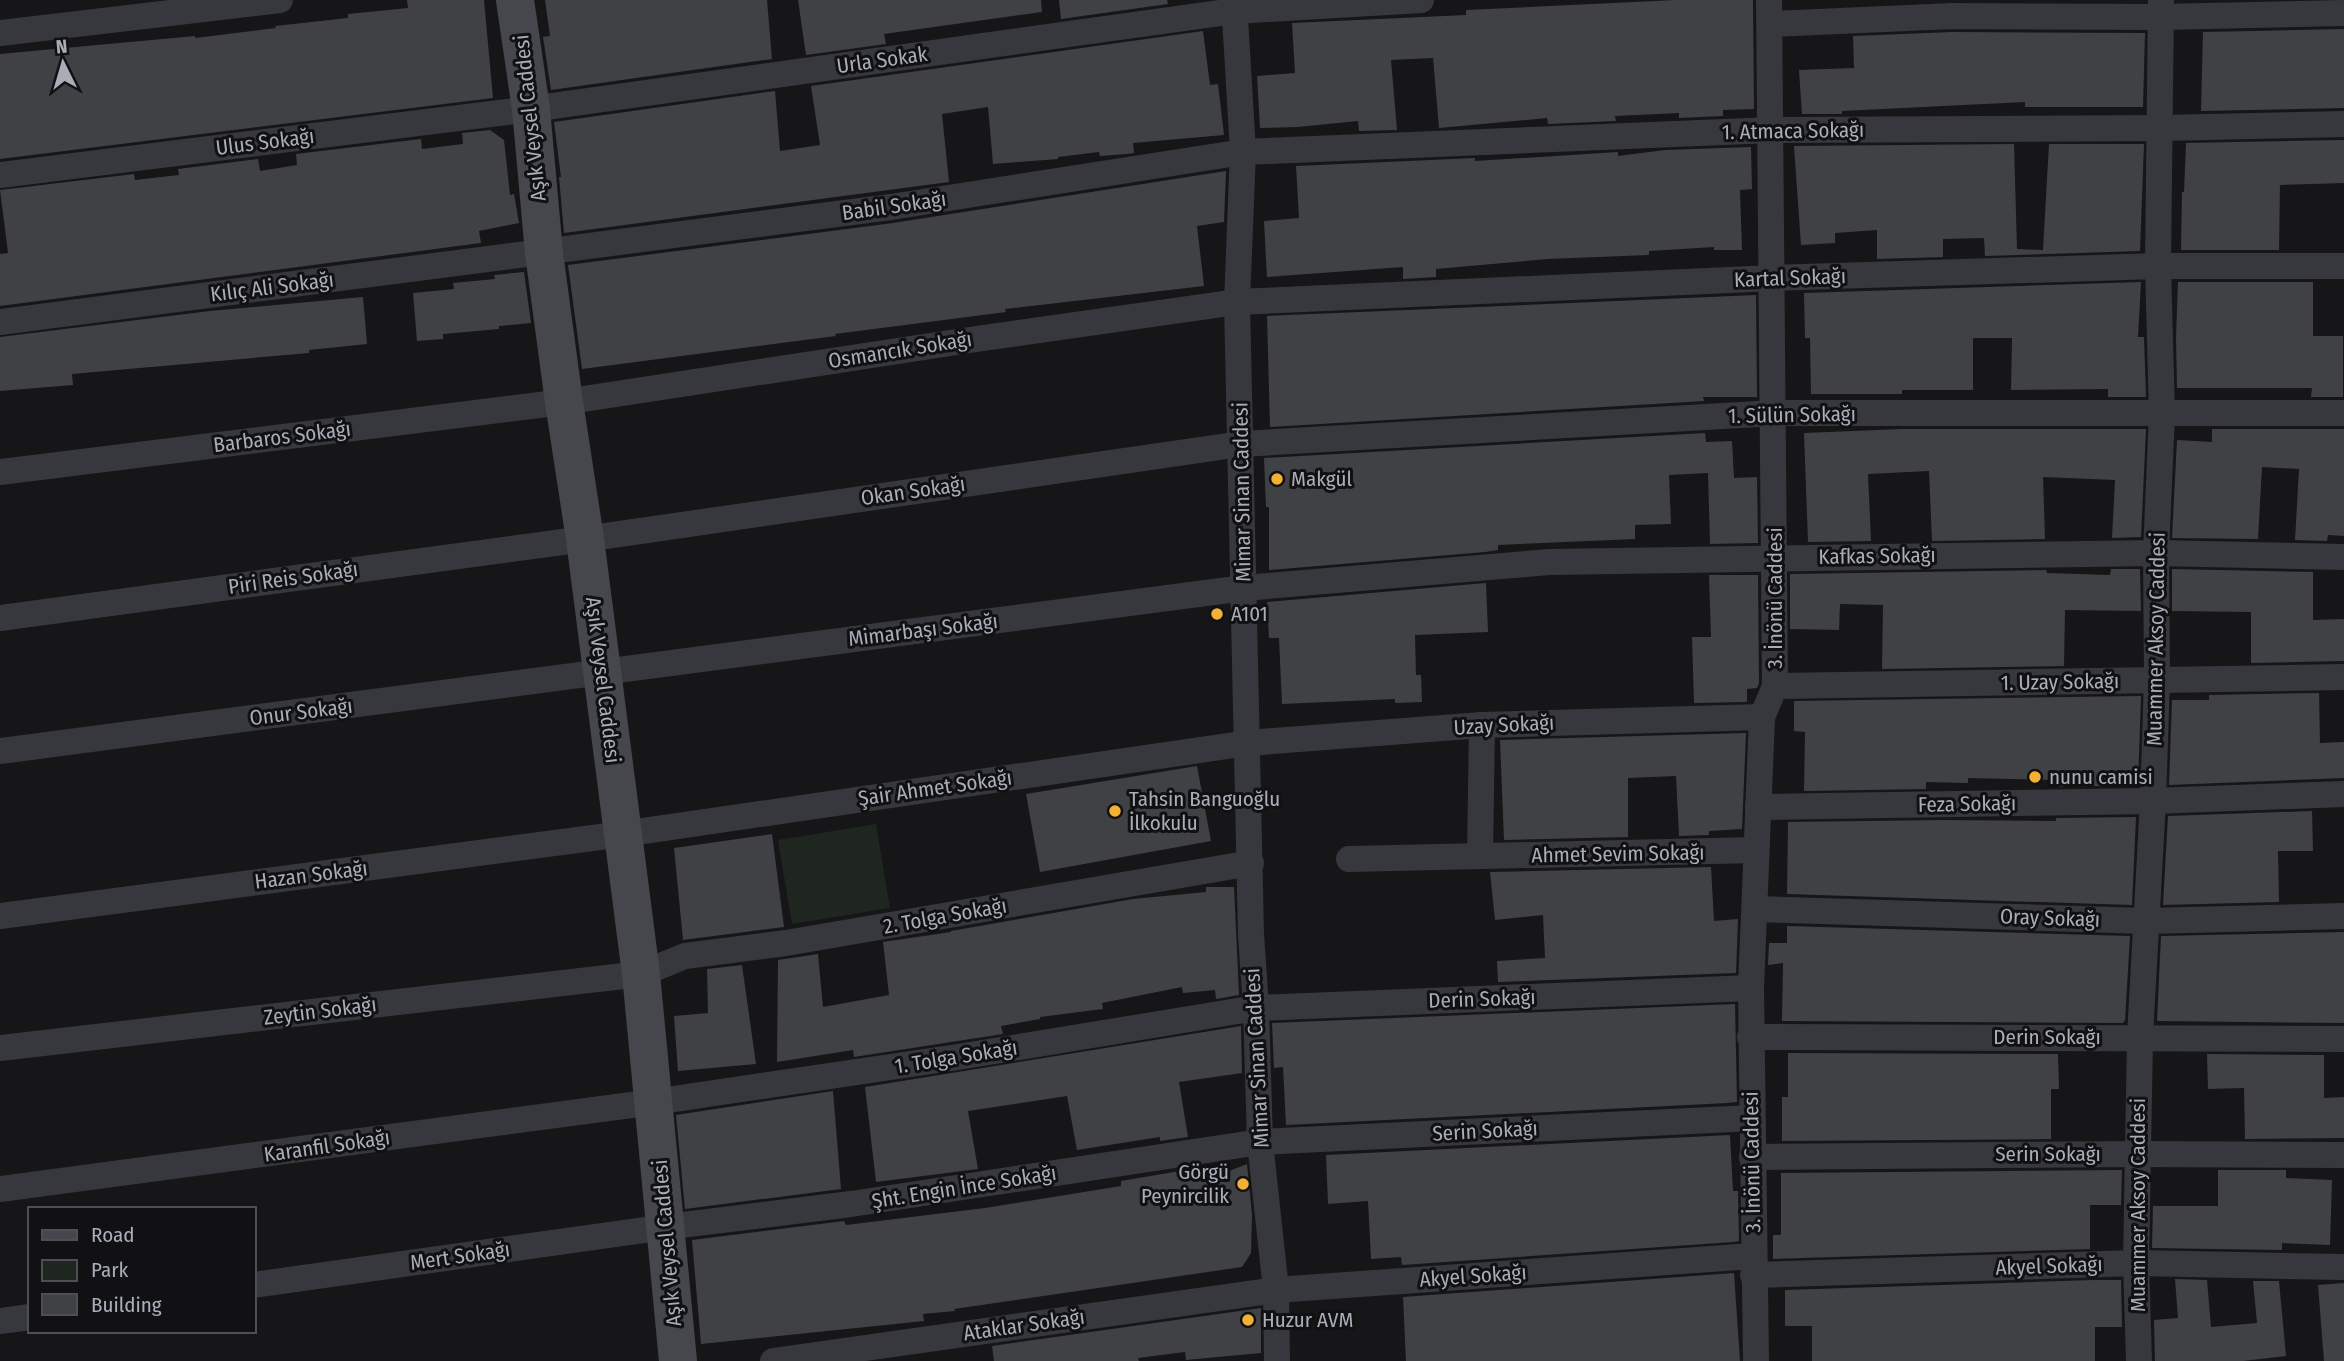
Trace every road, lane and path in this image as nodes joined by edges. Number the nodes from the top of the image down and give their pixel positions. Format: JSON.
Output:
{"nodes":[{"id":1,"x":280,"y":0,"type":"edge"},
{"id":2,"x":516,"y":0,"type":"edge"},
{"id":3,"x":1421,"y":0,"type":"edge"},
{"id":4,"x":1234,"y":5,"type":"edge"},
{"id":5,"x":2161,"y":9,"type":"edge"},
{"id":6,"x":1770,"y":12,"type":"edge"},
{"id":7,"x":2344,"y":13,"type":"edge"},
{"id":8,"x":0,"y":33,"type":"edge"},
{"id":9,"x":531,"y":108,"type":"junction"},
{"id":10,"x":2344,"y":124,"type":"edge"},
{"id":11,"x":2160,"y":128,"type":"junction"},
{"id":12,"x":1772,"y":130,"type":"junction"},
{"id":13,"x":1243,"y":152,"type":"junction"},
{"id":14,"x":0,"y":175,"type":"edge"},
{"id":15,"x":544,"y":253,"type":"junction"},
{"id":16,"x":2158,"y":266,"type":"junction"},
{"id":17,"x":2344,"y":266,"type":"edge"},
{"id":18,"x":1773,"y":278,"type":"junction"},
{"id":19,"x":1237,"y":302,"type":"junction"},
{"id":20,"x":0,"y":322,"type":"edge"},
{"id":21,"x":564,"y":402,"type":"junction"},
{"id":22,"x":1775,"y":413,"type":"junction"},
{"id":23,"x":2344,"y":413,"type":"edge"},
{"id":24,"x":2162,"y":414,"type":"junction"},
{"id":25,"x":1241,"y":444,"type":"junction"},
{"id":26,"x":0,"y":472,"type":"edge"},
{"id":27,"x":585,"y":539,"type":"junction"},
{"id":28,"x":2156,"y":552,"type":"junction"},
{"id":29,"x":1775,"y":557,"type":"junction"},
{"id":30,"x":2344,"y":557,"type":"edge"},
{"id":31,"x":1244,"y":588,"type":"junction"},
{"id":32,"x":0,"y":618,"type":"edge"},
{"id":33,"x":603,"y":672,"type":"junction"},
{"id":34,"x":2344,"y":677,"type":"edge"},
{"id":35,"x":2157,"y":680,"type":"junction"},
{"id":36,"x":1775,"y":686,"type":"junction"},
{"id":37,"x":1762,"y":717,"type":"junction"},
{"id":38,"x":1482,"y":725,"type":"junction"},
{"id":39,"x":1248,"y":743,"type":"junction"},
{"id":40,"x":0,"y":751,"type":"edge"},
{"id":41,"x":2344,"y":794,"type":"edge"},
{"id":42,"x":2153,"y":801,"type":"junction"},
{"id":43,"x":1758,"y":807,"type":"junction"},
{"id":44,"x":623,"y":834,"type":"junction"},
{"id":45,"x":1756,"y":850,"type":"junction"},
{"id":46,"x":1480,"y":856,"type":"junction"},
{"id":47,"x":1349,"y":859,"type":"dead end"},
{"id":48,"x":1251,"y":863,"type":"junction"},
{"id":49,"x":1755,"y":909,"type":"junction"},
{"id":50,"x":0,"y":916,"type":"edge"},
{"id":51,"x":2344,"y":916,"type":"edge"},
{"id":52,"x":2146,"y":921,"type":"junction"},
{"id":53,"x":640,"y":974,"type":"junction"},
{"id":54,"x":1751,"y":988,"type":"junction"},
{"id":55,"x":1256,"y":1007,"type":"junction"},
{"id":56,"x":1750,"y":1037,"type":"junction"},
{"id":57,"x":2140,"y":1037,"type":"junction"},
{"id":58,"x":2344,"y":1040,"type":"edge"},
{"id":59,"x":0,"y":1048,"type":"edge"},
{"id":60,"x":654,"y":1102,"type":"junction"},
{"id":61,"x":1752,"y":1118,"type":"junction"},
{"id":62,"x":1260,"y":1142,"type":"junction"},
{"id":63,"x":2137,"y":1154,"type":"junction"},
{"id":64,"x":2344,"y":1155,"type":"edge"},
{"id":65,"x":1752,"y":1157,"type":"junction"},
{"id":66,"x":0,"y":1189,"type":"edge"},
{"id":67,"x":666,"y":1227,"type":"junction"},
{"id":68,"x":2136,"y":1263,"type":"junction"},
{"id":69,"x":1753,"y":1266,"type":"junction"},
{"id":70,"x":2344,"y":1266,"type":"edge"},
{"id":71,"x":256,"y":1285,"type":"edge"},
{"id":72,"x":1276,"y":1290,"type":"junction"},
{"id":73,"x":28,"y":1317,"type":"edge"},
{"id":74,"x":0,"y":1321,"type":"edge"},
{"id":75,"x":678,"y":1361,"type":"edge"},
{"id":76,"x":772,"y":1361,"type":"edge"},
{"id":77,"x":1277,"y":1361,"type":"edge"},
{"id":78,"x":1756,"y":1361,"type":"edge"},
{"id":79,"x":2139,"y":1361,"type":"edge"}],
"edges":[{"from":1,"to":8,"type":"street"},
{"from":2,"to":9,"type":"main road","name":"Aşık Veysel Caddesi"},
{"from":3,"to":4,"type":"street","name":"Urla Sokak"},
{"from":4,"to":9,"type":"street","name":"Urla Sokak"},
{"from":4,"to":13,"type":"street","name":"Mimar Sinan Caddesi"},
{"from":5,"to":6,"type":"street"},
{"from":5,"to":7,"type":"street"},
{"from":5,"to":11,"type":"street","name":"Muammer Aksoy Caddesi"},
{"from":6,"to":12,"type":"street","name":"3. İnönü Caddesi"},
{"from":9,"to":14,"type":"street","name":"Ulus Sokağı"},
{"from":9,"to":15,"type":"main road","name":"Aşık Veysel Caddesi"},
{"from":10,"to":11,"type":"street","name":"1. Atmaca Sokağı"},
{"from":11,"to":12,"type":"street","name":"1. Atmaca Sokağı"},
{"from":11,"to":16,"type":"street","name":"Muammer Aksoy Caddesi"},
{"from":12,"to":13,"type":"street","name":"1. Atmaca Sokağı"},
{"from":12,"to":18,"type":"street","name":"3. İnönü Caddesi"},
{"from":13,"to":15,"type":"street","name":"Babil Sokağı"},
{"from":13,"to":19,"type":"street","name":"Mimar Sinan Caddesi"},
{"from":15,"to":20,"type":"street","name":"Kılıç Ali Sokağı"},
{"from":15,"to":21,"type":"main road","name":"Aşık Veysel Caddesi"},
{"from":16,"to":17,"type":"street","name":"Kartal Sokağı"},
{"from":16,"to":18,"type":"street","name":"Kartal Sokağı"},
{"from":16,"to":24,"type":"street","name":"Muammer Aksoy Caddesi"},
{"from":18,"to":19,"type":"street","name":"Kartal Sokağı"},
{"from":18,"to":22,"type":"street","name":"3. İnönü Caddesi"},
{"from":19,"to":21,"type":"street","name":"Osmancık Sokağı"},
{"from":19,"to":25,"type":"street","name":"Mimar Sinan Caddesi"},
{"from":21,"to":26,"type":"street","name":"Barbaros Sokağı"},
{"from":21,"to":27,"type":"main road","name":"Aşık Veysel Caddesi"},
{"from":22,"to":24,"type":"street","name":"1. Sülün Sokağı"},
{"from":22,"to":25,"type":"street","name":"1. Sülün Sokağı"},
{"from":22,"to":29,"type":"street","name":"3. İnönü Caddesi"},
{"from":23,"to":24,"type":"street","name":"1. Sülün Sokağı"},
{"from":24,"to":28,"type":"street","name":"Muammer Aksoy Caddesi"},
{"from":25,"to":27,"type":"street","name":"Okan Sokağı"},
{"from":25,"to":31,"type":"street","name":"Mimar Sinan Caddesi"},
{"from":27,"to":32,"type":"street","name":"Piri Reis Sokağı"},
{"from":27,"to":33,"type":"main road","name":"Aşık Veysel Caddesi"},
{"from":28,"to":29,"type":"street","name":"Kafkas Sokağı"},
{"from":28,"to":30,"type":"street","name":"Kafkas Sokağı"},
{"from":28,"to":35,"type":"street","name":"Muammer Aksoy Caddesi"},
{"from":29,"to":31,"type":"street","name":"Kafkas Sokağı"},
{"from":29,"to":36,"type":"street","name":"3. İnönü Caddesi"},
{"from":31,"to":33,"type":"street","name":"Mimarbaşı Sokağı"},
{"from":31,"to":39,"type":"street","name":"Mimar Sinan Caddesi"},
{"from":33,"to":40,"type":"street","name":"Onur Sokağı"},
{"from":33,"to":44,"type":"main road","name":"Aşık Veysel Caddesi"},
{"from":34,"to":35,"type":"street","name":"1. Uzay Sokağı"},
{"from":35,"to":36,"type":"street","name":"1. Uzay Sokağı"},
{"from":35,"to":42,"type":"street","name":"Muammer Aksoy Caddesi"},
{"from":36,"to":37,"type":"street","name":"3. İnönü Caddesi"},
{"from":37,"to":38,"type":"street","name":"Uzay Sokağı"},
{"from":37,"to":43,"type":"street","name":"3. İnönü Caddesi"},
{"from":38,"to":39,"type":"street","name":"Uzay Sokağı"},
{"from":38,"to":46,"type":"street"},
{"from":39,"to":44,"type":"street","name":"Şair Ahmet Sokağı"},
{"from":39,"to":48,"type":"street","name":"Mimar Sinan Caddesi"},
{"from":41,"to":42,"type":"street","name":"Feza Sokağı"},
{"from":42,"to":43,"type":"street","name":"Feza Sokağı"},
{"from":42,"to":52,"type":"street","name":"Muammer Aksoy Caddesi"},
{"from":43,"to":45,"type":"street","name":"3. İnönü Caddesi"},
{"from":44,"to":50,"type":"street","name":"Hazan Sokağı"},
{"from":44,"to":53,"type":"main road","name":"Aşık Veysel Caddesi"},
{"from":45,"to":46,"type":"street","name":"Ahmet Sevim Sokağı"},
{"from":45,"to":49,"type":"street","name":"3. İnönü Caddesi"},
{"from":46,"to":47,"type":"street","name":"Ahmet Sevim Sokağı"},
{"from":48,"to":53,"type":"street","name":"2. Tolga Sokağı"},
{"from":48,"to":55,"type":"street","name":"Mimar Sinan Caddesi"},
{"from":49,"to":52,"type":"street","name":"Oray Sokağı"},
{"from":49,"to":54,"type":"street","name":"3. İnönü Caddesi"},
{"from":51,"to":52,"type":"street","name":"Oray Sokağı"},
{"from":52,"to":57,"type":"street","name":"Muammer Aksoy Caddesi"},
{"from":53,"to":59,"type":"street","name":"Zeytin Sokağı"},
{"from":53,"to":60,"type":"main road","name":"Aşık Veysel Caddesi"},
{"from":54,"to":55,"type":"street","name":"Derin Sokağı"},
{"from":54,"to":56,"type":"street","name":"3. İnönü Caddesi"},
{"from":55,"to":60,"type":"street","name":"1. Tolga Sokağı"},
{"from":55,"to":62,"type":"street","name":"Mimar Sinan Caddesi"},
{"from":56,"to":57,"type":"street","name":"Derin Sokağı"},
{"from":56,"to":61,"type":"street","name":"3. İnönü Caddesi"},
{"from":57,"to":58,"type":"street","name":"Derin Sokağı"},
{"from":57,"to":63,"type":"street","name":"Muammer Aksoy Caddesi"},
{"from":60,"to":66,"type":"street","name":"Karanfil Sokağı"},
{"from":60,"to":67,"type":"main road","name":"Aşık Veysel Caddesi"},
{"from":61,"to":62,"type":"street","name":"Serin Sokağı"},
{"from":61,"to":65,"type":"street","name":"3. İnönü Caddesi"},
{"from":62,"to":67,"type":"street","name":"Şht. Engin İnce Sokağı"},
{"from":62,"to":72,"type":"street","name":"Mimar Sinan Caddesi"},
{"from":63,"to":64,"type":"street","name":"Serin Sokağı"},
{"from":63,"to":65,"type":"street","name":"Serin Sokağı"},
{"from":63,"to":68,"type":"street","name":"Muammer Aksoy Caddesi"},
{"from":65,"to":69,"type":"street","name":"3. İnönü Caddesi"},
{"from":67,"to":71,"type":"street","name":"Mert Sokağı"},
{"from":67,"to":75,"type":"main road","name":"Aşık Veysel Caddesi"},
{"from":68,"to":69,"type":"street","name":"Akyel Sokağı"},
{"from":68,"to":70,"type":"street","name":"Akyel Sokağı"},
{"from":68,"to":79,"type":"street","name":"Muammer Aksoy Caddesi"},
{"from":69,"to":72,"type":"street","name":"Akyel Sokağı"},
{"from":69,"to":78,"type":"street","name":"3. İnönü Caddesi"},
{"from":72,"to":76,"type":"street","name":"Ataklar Sokağı"},
{"from":72,"to":77,"type":"street","name":"Mimar Sinan Caddesi"},
{"from":73,"to":74,"type":"street"}]}
